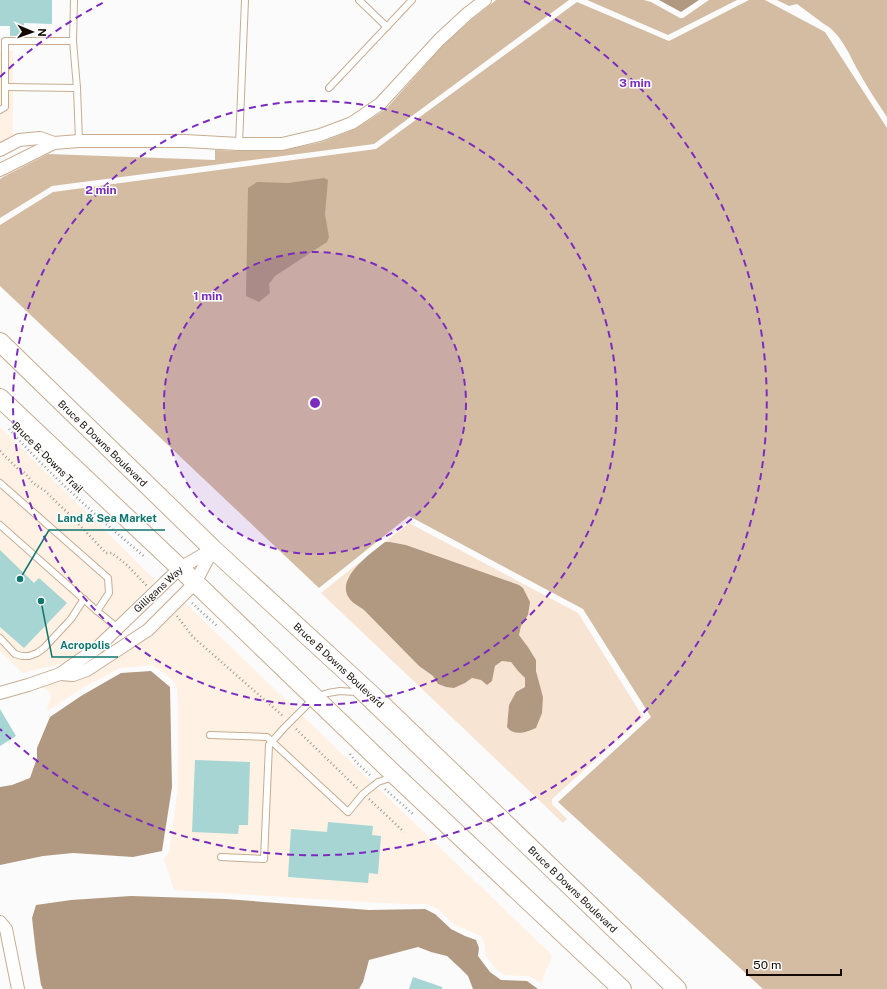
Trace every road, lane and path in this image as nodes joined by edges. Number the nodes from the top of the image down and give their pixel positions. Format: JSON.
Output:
{"nodes":[{"id":1,"x":74,"y":0,"type":"edge"},
{"id":2,"x":245,"y":0,"type":"edge"},
{"id":3,"x":359,"y":0,"type":"edge"},
{"id":4,"x":412,"y":0,"type":"edge"},
{"id":5,"x":485,"y":0,"type":"edge"},
{"id":6,"x":387,"y":27,"type":"junction"},
{"id":7,"x":2,"y":41,"type":"edge"},
{"id":8,"x":73,"y":41,"type":"junction"},
{"id":9,"x":5,"y":87,"type":"junction"},
{"id":10,"x":77,"y":88,"type":"junction"},
{"id":11,"x":329,"y":88,"type":"dead end"},
{"id":12,"x":0,"y":110,"type":"edge"},
{"id":13,"x":79,"y":142,"type":"junction"},
{"id":14,"x":54,"y":143,"type":"junction"},
{"id":15,"x":239,"y":144,"type":"junction"},
{"id":16,"x":0,"y":150,"type":"edge"},
{"id":17,"x":0,"y":170,"type":"edge"},
{"id":18,"x":0,"y":342,"type":"edge"},
{"id":19,"x":0,"y":398,"type":"edge"},
{"id":20,"x":8,"y":428,"type":"dead end"},
{"id":21,"x":0,"y":451,"type":"edge"},
{"id":22,"x":0,"y":483,"type":"edge"},
{"id":23,"x":0,"y":525,"type":"edge"},
{"id":24,"x":213,"y":549,"type":"junction"},
{"id":25,"x":147,"y":559,"type":"dead end"},
{"id":26,"x":180,"y":568,"type":"junction"},
{"id":27,"x":195,"y":583,"type":"junction"},
{"id":28,"x":154,"y":593,"type":"junction"},
{"id":29,"x":84,"y":599,"type":"junction"},
{"id":30,"x":170,"y":608,"type":"junction"},
{"id":31,"x":97,"y":610,"type":"junction"},
{"id":32,"x":118,"y":628,"type":"junction"},
{"id":33,"x":0,"y":638,"type":"edge"},
{"id":34,"x":60,"y":674,"type":"junction"},
{"id":35,"x":0,"y":693,"type":"edge"},
{"id":36,"x":315,"y":697,"type":"junction"},
{"id":37,"x":289,"y":722,"type":"junction"},
{"id":38,"x":210,"y":735,"type":"dead end"},
{"id":39,"x":272,"y":742,"type":"junction"},
{"id":40,"x":396,"y":776,"type":"junction"},
{"id":41,"x":363,"y":794,"type":"junction"},
{"id":42,"x":502,"y":820,"type":"junction"},
{"id":43,"x":404,"y":832,"type":"dead end"},
{"id":44,"x":221,"y":857,"type":"dead end"},
{"id":45,"x":0,"y":922,"type":"edge"},
{"id":46,"x":18,"y":989,"type":"edge"},
{"id":47,"x":622,"y":989,"type":"edge"},
{"id":48,"x":677,"y":989,"type":"edge"}],
"edges":[{"from":1,"to":8,"type":"lane"},
{"from":2,"to":15,"type":"lane"},
{"from":3,"to":6,"type":"lane"},
{"from":4,"to":6,"type":"lane"},
{"from":5,"to":15,"type":"street"},
{"from":6,"to":11,"type":"lane"},
{"from":7,"to":8,"type":"lane"},
{"from":7,"to":9,"type":"lane"},
{"from":8,"to":10,"type":"lane"},
{"from":9,"to":10,"type":"lane"},
{"from":9,"to":12,"type":"lane"},
{"from":10,"to":13,"type":"lane"},
{"from":13,"to":14,"type":"street"},
{"from":13,"to":15,"type":"street"},
{"from":14,"to":16,"type":"street"},
{"from":14,"to":17,"type":"street"},
{"from":18,"to":24,"type":"main road","name":"Bruce B Downs Boulevard"},
{"from":19,"to":26,"type":"main road"},
{"from":20,"to":25,"type":"path","name":"Bruce B. Downs Trail"},
{"from":21,"to":28,"type":"path"},
{"from":22,"to":31,"type":"lane"},
{"from":23,"to":29,"type":"lane"},
{"from":24,"to":26,"type":"street","name":"Gilligans Way"},
{"from":24,"to":27,"type":"street","name":"Gilligans Way"},
{"from":24,"to":42,"type":"main road","name":"Bruce B Downs Boulevard"},
{"from":26,"to":27,"type":"main road"},
{"from":26,"to":28,"type":"street","name":"Gilligans Way"},
{"from":27,"to":30,"type":"street","name":"Gilligans Way"},
{"from":27,"to":36,"type":"main road"},
{"from":28,"to":32,"type":"street","name":"Gilligans Way"},
{"from":29,"to":31,"type":"lane"},
{"from":29,"to":33,"type":"lane"},
{"from":30,"to":34,"type":"street","name":"Gilligans Way"},
{"from":30,"to":37,"type":"path"},
{"from":31,"to":32,"type":"lane"},
{"from":32,"to":34,"type":"street","name":"Gilligans Way"},
{"from":34,"to":35,"type":"street","name":"Gilligans Way"},
{"from":36,"to":37,"type":"lane"},
{"from":36,"to":40,"type":"main road"},
{"from":36,"to":42,"type":"lane"},
{"from":37,"to":39,"type":"lane"},
{"from":37,"to":41,"type":"path"},
{"from":38,"to":39,"type":"lane"},
{"from":39,"to":41,"type":"lane"},
{"from":39,"to":44,"type":"lane"},
{"from":40,"to":41,"type":"lane"},
{"from":40,"to":47,"type":"main road"},
{"from":41,"to":43,"type":"path"},
{"from":42,"to":48,"type":"main road","name":"Bruce B Downs Boulevard"},
{"from":45,"to":46,"type":"street"}]}
